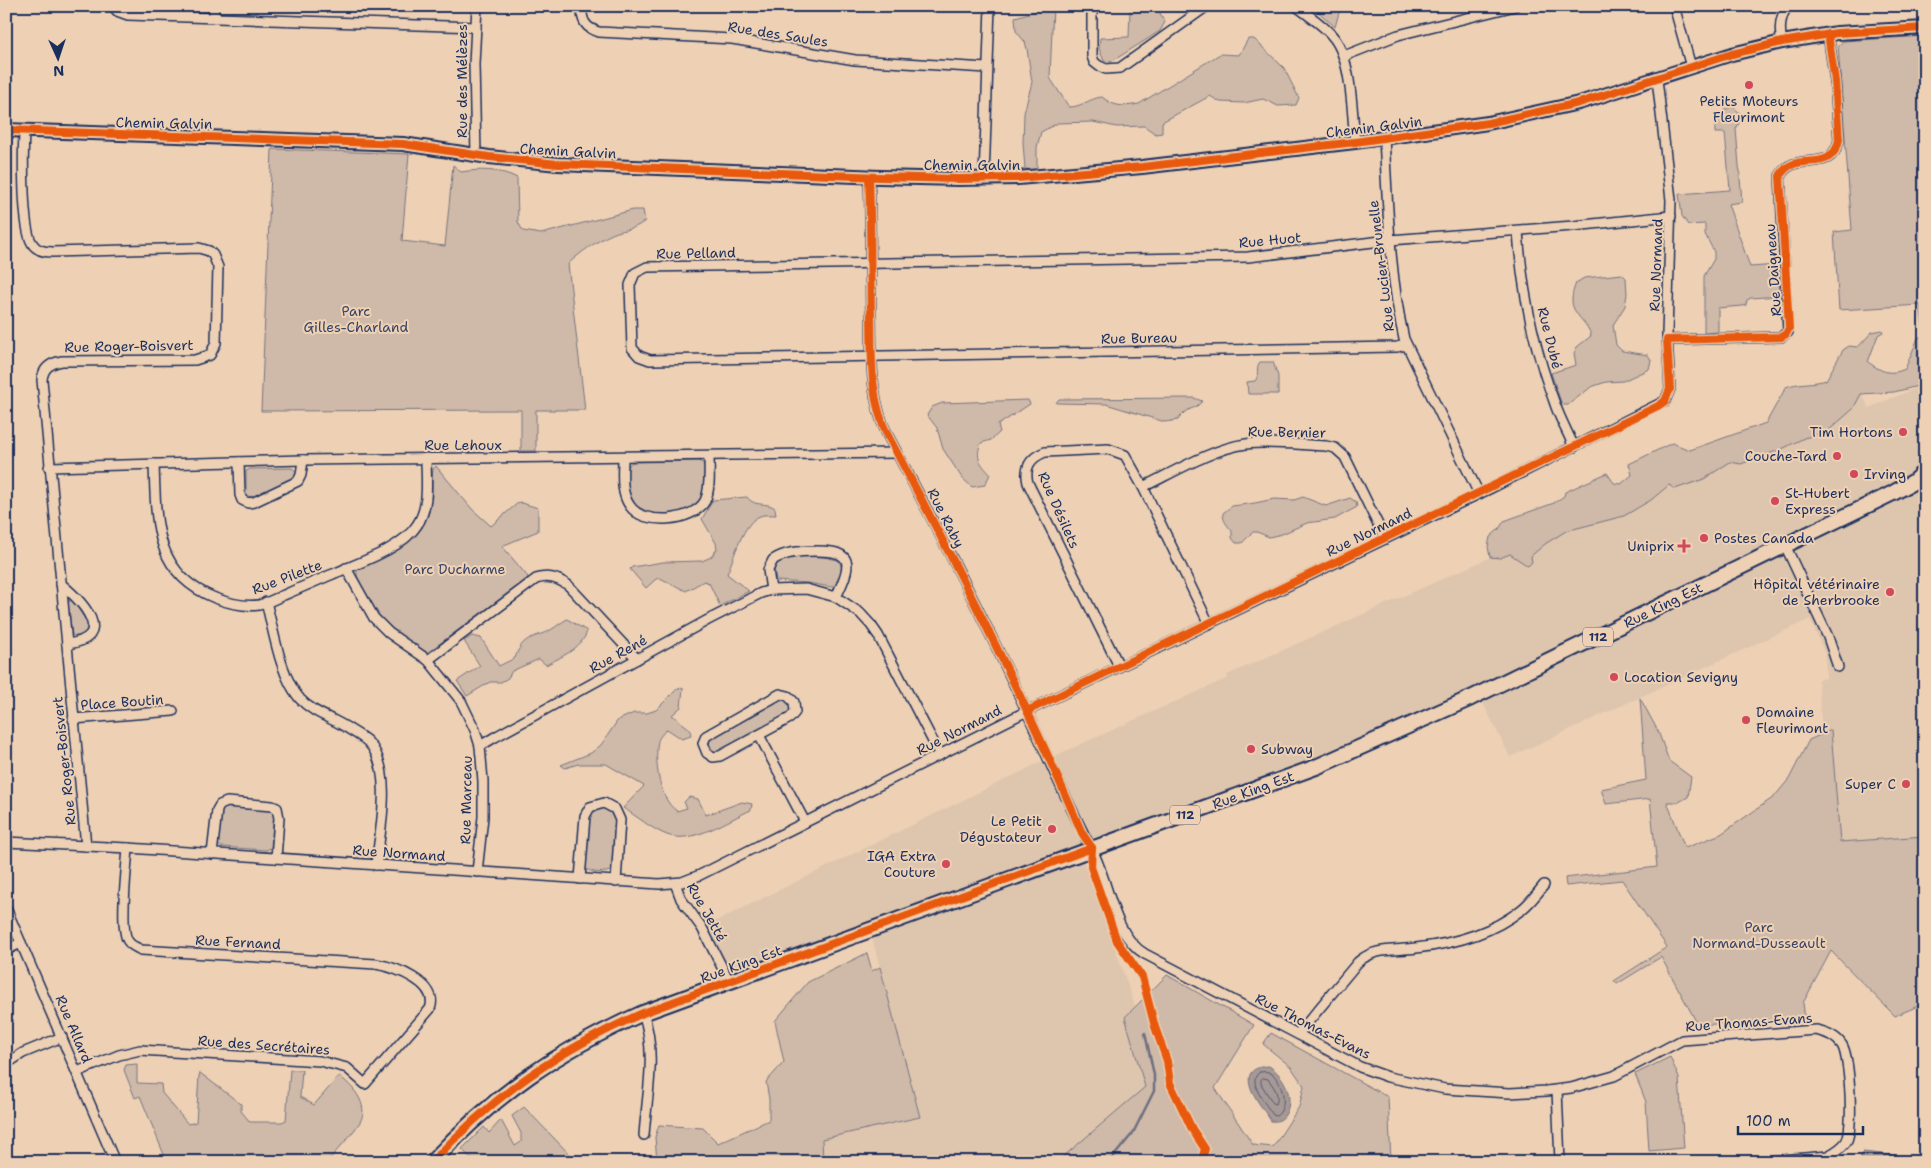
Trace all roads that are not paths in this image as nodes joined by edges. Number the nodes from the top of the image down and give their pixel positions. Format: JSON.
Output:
{"nodes":[{"id":1,"x":113,"y":6,"type":"edge"},
{"id":2,"x":213,"y":6,"type":"edge"},
{"id":3,"x":477,"y":6,"type":"edge"},
{"id":4,"x":582,"y":6,"type":"edge"},
{"id":5,"x":990,"y":6,"type":"edge"},
{"id":6,"x":1092,"y":6,"type":"edge"},
{"id":7,"x":1207,"y":6,"type":"edge"},
{"id":8,"x":1296,"y":6,"type":"edge"},
{"id":9,"x":1515,"y":6,"type":"edge"},
{"id":10,"x":1674,"y":6,"type":"edge"},
{"id":11,"x":1788,"y":6,"type":"edge"},
{"id":12,"x":214,"y":18,"type":"junction"},
{"id":13,"x":476,"y":27,"type":"junction"},
{"id":14,"x":1925,"y":28,"type":"edge"},
{"id":15,"x":1828,"y":34,"type":"junction"},
{"id":16,"x":1782,"y":42,"type":"junction"},
{"id":17,"x":1344,"y":56,"type":"junction"},
{"id":18,"x":987,"y":68,"type":"junction"},
{"id":19,"x":1691,"y":68,"type":"junction"},
{"id":20,"x":1657,"y":79,"type":"junction"},
{"id":21,"x":6,"y":130,"type":"edge"},
{"id":22,"x":24,"y":132,"type":"junction"},
{"id":23,"x":1384,"y":138,"type":"junction"},
{"id":24,"x":1355,"y":142,"type":"junction"},
{"id":25,"x":476,"y":155,"type":"junction"},
{"id":26,"x":869,"y":176,"type":"junction"},
{"id":27,"x":984,"y":179,"type":"junction"},
{"id":28,"x":1671,"y":216,"type":"junction"},
{"id":29,"x":1518,"y":231,"type":"junction"},
{"id":30,"x":1390,"y":240,"type":"junction"},
{"id":31,"x":870,"y":263,"type":"junction"},
{"id":32,"x":1667,"y":340,"type":"junction"},
{"id":33,"x":1406,"y":345,"type":"junction"},
{"id":34,"x":872,"y":356,"type":"junction"},
{"id":35,"x":1574,"y":446,"type":"junction"},
{"id":36,"x":897,"y":453,"type":"junction"},
{"id":37,"x":709,"y":456,"type":"junction"},
{"id":38,"x":623,"y":457,"type":"junction"},
{"id":39,"x":426,"y":458,"type":"junction"},
{"id":40,"x":303,"y":460,"type":"junction"},
{"id":41,"x":239,"y":462,"type":"junction"},
{"id":42,"x":154,"y":464,"type":"junction"},
{"id":43,"x":49,"y":467,"type":"junction"},
{"id":44,"x":1925,"y":471,"type":"edge"},
{"id":45,"x":1919,"y":481,"type":"edge"},
{"id":46,"x":1143,"y":487,"type":"junction"},
{"id":47,"x":1479,"y":494,"type":"junction"},
{"id":48,"x":1385,"y":539,"type":"junction"},
{"id":49,"x":1785,"y":545,"type":"junction"},
{"id":50,"x":346,"y":568,"type":"junction"},
{"id":51,"x":61,"y":584,"type":"junction"},
{"id":52,"x":771,"y":590,"type":"junction"},
{"id":53,"x":836,"y":597,"type":"junction"},
{"id":54,"x":266,"y":602,"type":"junction"},
{"id":55,"x":1209,"y":624,"type":"junction"},
{"id":56,"x":67,"y":644,"type":"junction"},
{"id":57,"x":637,"y":659,"type":"junction"},
{"id":58,"x":428,"y":660,"type":"junction"},
{"id":59,"x":1118,"y":666,"type":"junction"},
{"id":60,"x":1838,"y":667,"type":"dead end"},
{"id":61,"x":173,"y":711,"type":"dead end"},
{"id":62,"x":1027,"y":711,"type":"junction"},
{"id":63,"x":73,"y":719,"type":"junction"},
{"id":64,"x":759,"y":735,"type":"junction"},
{"id":65,"x":480,"y":746,"type":"junction"},
{"id":66,"x":940,"y":755,"type":"junction"},
{"id":67,"x":805,"y":822,"type":"junction"},
{"id":68,"x":6,"y":842,"type":"edge"},
{"id":69,"x":86,"y":846,"type":"junction"},
{"id":70,"x":128,"y":848,"type":"junction"},
{"id":71,"x":1092,"y":848,"type":"junction"},
{"id":72,"x":212,"y":854,"type":"junction"},
{"id":73,"x":276,"y":858,"type":"junction"},
{"id":74,"x":376,"y":865,"type":"junction"},
{"id":75,"x":477,"y":872,"type":"junction"},
{"id":76,"x":580,"y":879,"type":"junction"},
{"id":77,"x":616,"y":882,"type":"junction"},
{"id":78,"x":675,"y":883,"type":"junction"},
{"id":79,"x":1544,"y":885,"type":"dead end"},
{"id":80,"x":6,"y":908,"type":"edge"},
{"id":81,"x":21,"y":943,"type":"junction"},
{"id":82,"x":6,"y":950,"type":"edge"},
{"id":83,"x":729,"y":981,"type":"junction"},
{"id":84,"x":432,"y":998,"type":"joint"},
{"id":85,"x":643,"y":1013,"type":"junction"},
{"id":86,"x":1298,"y":1034,"type":"junction"},
{"id":87,"x":62,"y":1036,"type":"junction"},
{"id":88,"x":6,"y":1064,"type":"edge"},
{"id":89,"x":77,"y":1072,"type":"junction"},
{"id":90,"x":1557,"y":1090,"type":"junction"},
{"id":91,"x":644,"y":1135,"type":"dead end"},
{"id":92,"x":116,"y":1162,"type":"edge"},
{"id":93,"x":432,"y":1162,"type":"edge"},
{"id":94,"x":1560,"y":1162,"type":"edge"},
{"id":95,"x":1758,"y":1162,"type":"edge"}],
"edges":[{"from":1,"to":12,"type":"street"},
{"from":2,"to":12,"type":"street"},
{"from":3,"to":13,"type":"street","name":"Rue des Mélèzes"},
{"from":4,"to":18,"type":"street","name":"Rue des Saules"},
{"from":5,"to":18,"type":"street"},
{"from":6,"to":7,"type":"street"},
{"from":8,"to":17,"type":"street"},
{"from":9,"to":17,"type":"street"},
{"from":10,"to":19,"type":"street"},
{"from":11,"to":16,"type":"street"},
{"from":12,"to":13,"type":"street"},
{"from":13,"to":25,"type":"street","name":"Rue des Mélèzes"},
{"from":14,"to":15,"type":"street","name":"Chemin Galvin"},
{"from":15,"to":16,"type":"street","name":"Chemin Galvin"},
{"from":15,"to":32,"type":"street","name":"Rue Daigneau"},
{"from":16,"to":19,"type":"street","name":"Chemin Galvin"},
{"from":17,"to":24,"type":"street"},
{"from":18,"to":27,"type":"street"},
{"from":19,"to":20,"type":"street","name":"Chemin Galvin"},
{"from":20,"to":23,"type":"street","name":"Chemin Galvin"},
{"from":20,"to":28,"type":"street","name":"Rue Normand"},
{"from":21,"to":22,"type":"street","name":"Chemin Galvin"},
{"from":22,"to":25,"type":"street","name":"Chemin Galvin"},
{"from":22,"to":43,"type":"street","name":"Rue Roger-Boisvert"},
{"from":23,"to":24,"type":"street","name":"Chemin Galvin"},
{"from":23,"to":30,"type":"street","name":"Rue Lucien-Brunelle"},
{"from":24,"to":27,"type":"street","name":"Chemin Galvin"},
{"from":25,"to":26,"type":"street","name":"Chemin Galvin"},
{"from":26,"to":27,"type":"street","name":"Chemin Galvin"},
{"from":26,"to":31,"type":"street","name":"Rue Raby"},
{"from":28,"to":29,"type":"street","name":"Rue Huot"},
{"from":28,"to":32,"type":"street","name":"Rue Normand"},
{"from":29,"to":30,"type":"street","name":"Rue Huot"},
{"from":29,"to":35,"type":"street","name":"Rue Dubé"},
{"from":30,"to":31,"type":"street","name":"Rue Huot"},
{"from":30,"to":33,"type":"street","name":"Rue Lucien-Brunelle"},
{"from":31,"to":34,"type":"street","name":"Rue Raby"},
{"from":31,"to":34,"type":"street","name":"Rue Pelland"},
{"from":32,"to":35,"type":"street","name":"Rue Normand"},
{"from":33,"to":34,"type":"street","name":"Rue Bureau"},
{"from":33,"to":47,"type":"street","name":"Rue Lucien-Brunelle"},
{"from":34,"to":36,"type":"street","name":"Rue Raby"},
{"from":35,"to":47,"type":"street","name":"Rue Normand"},
{"from":36,"to":37,"type":"street","name":"Rue Lehoux"},
{"from":36,"to":62,"type":"street","name":"Rue Raby"},
{"from":37,"to":38,"type":"street","name":"Rue Lehoux"},
{"from":37,"to":38,"type":"street"},
{"from":38,"to":39,"type":"street","name":"Rue Lehoux"},
{"from":39,"to":40,"type":"street","name":"Rue Lehoux"},
{"from":39,"to":50,"type":"street","name":"Rue Pilette"},
{"from":40,"to":41,"type":"street","name":"Rue Lehoux"},
{"from":40,"to":41,"type":"street"},
{"from":41,"to":42,"type":"street","name":"Rue Lehoux"},
{"from":42,"to":43,"type":"street","name":"Rue Lehoux"},
{"from":42,"to":54,"type":"street","name":"Rue Pilette"},
{"from":43,"to":51,"type":"street","name":"Rue Roger-Boisvert"},
{"from":44,"to":45,"type":"main road","name":"Rue King Est","number":"112"},
{"from":45,"to":49,"type":"main road","name":"Rue King Est","number":"112"},
{"from":46,"to":48,"type":"street","name":"Rue Bernier"},
{"from":46,"to":55,"type":"street","name":"Rue Désilets"},
{"from":46,"to":59,"type":"street","name":"Rue Désilets"},
{"from":47,"to":48,"type":"street","name":"Rue Normand"},
{"from":48,"to":55,"type":"street","name":"Rue Normand"},
{"from":49,"to":60,"type":"street"},
{"from":49,"to":71,"type":"main road","name":"Rue King Est","number":"112"},
{"from":50,"to":54,"type":"street","name":"Rue Pilette"},
{"from":50,"to":58,"type":"street","name":"Rue Marceau"},
{"from":51,"to":56,"type":"street","name":"Rue Roger-Boisvert"},
{"from":51,"to":56,"type":"street"},
{"from":52,"to":53,"type":"street","name":"Rue René"},
{"from":52,"to":53,"type":"street"},
{"from":52,"to":57,"type":"street","name":"Rue René"},
{"from":53,"to":66,"type":"street","name":"Rue René"},
{"from":54,"to":74,"type":"street"},
{"from":55,"to":59,"type":"street","name":"Rue Normand"},
{"from":56,"to":63,"type":"street","name":"Rue Roger-Boisvert"},
{"from":57,"to":58,"type":"street"},
{"from":57,"to":65,"type":"street","name":"Rue René"},
{"from":58,"to":65,"type":"street","name":"Rue Marceau"},
{"from":59,"to":62,"type":"street","name":"Rue Normand"},
{"from":61,"to":63,"type":"street","name":"Place Boutin"},
{"from":62,"to":66,"type":"street","name":"Rue Normand"},
{"from":62,"to":71,"type":"street","name":"Rue Raby"},
{"from":63,"to":69,"type":"street","name":"Rue Roger-Boisvert"},
{"from":64,"to":64,"type":"street"},
{"from":64,"to":67,"type":"street"},
{"from":65,"to":75,"type":"street","name":"Rue Marceau"},
{"from":66,"to":67,"type":"street","name":"Rue Normand"},
{"from":67,"to":78,"type":"street","name":"Rue Normand"},
{"from":68,"to":69,"type":"street","name":"Rue Normand"},
{"from":69,"to":70,"type":"street","name":"Rue Normand"},
{"from":70,"to":72,"type":"street","name":"Rue Normand"},
{"from":70,"to":84,"type":"street","name":"Rue Fernand"},
{"from":71,"to":83,"type":"main road","name":"Rue King Est","number":"112"},
{"from":71,"to":86,"type":"street","name":"Rue Thomas-Evans"},
{"from":72,"to":73,"type":"street","name":"Rue Normand"},
{"from":72,"to":73,"type":"street"},
{"from":73,"to":74,"type":"street","name":"Rue Normand"},
{"from":74,"to":75,"type":"street","name":"Rue Normand"},
{"from":75,"to":76,"type":"street","name":"Rue Normand"},
{"from":76,"to":77,"type":"street","name":"Rue Normand"},
{"from":76,"to":77,"type":"street"},
{"from":77,"to":78,"type":"street","name":"Rue Normand"},
{"from":78,"to":83,"type":"street","name":"Rue Jetté"},
{"from":79,"to":86,"type":"street"},
{"from":80,"to":81,"type":"street","name":"Rue Allard"},
{"from":81,"to":82,"type":"street"},
{"from":81,"to":87,"type":"street","name":"Rue Allard"},
{"from":83,"to":85,"type":"main road","name":"Rue King Est","number":"112"},
{"from":84,"to":89,"type":"street","name":"Rue des Secrétaires"},
{"from":85,"to":91,"type":"street"},
{"from":85,"to":93,"type":"main road","name":"Rue King Est","number":"112"},
{"from":86,"to":90,"type":"street","name":"Rue Thomas-Evans"},
{"from":87,"to":88,"type":"street"},
{"from":87,"to":89,"type":"street","name":"Rue Allard"},
{"from":89,"to":92,"type":"street","name":"Rue Allard"},
{"from":90,"to":94,"type":"street"},
{"from":90,"to":95,"type":"street","name":"Rue Thomas-Evans"}]}
